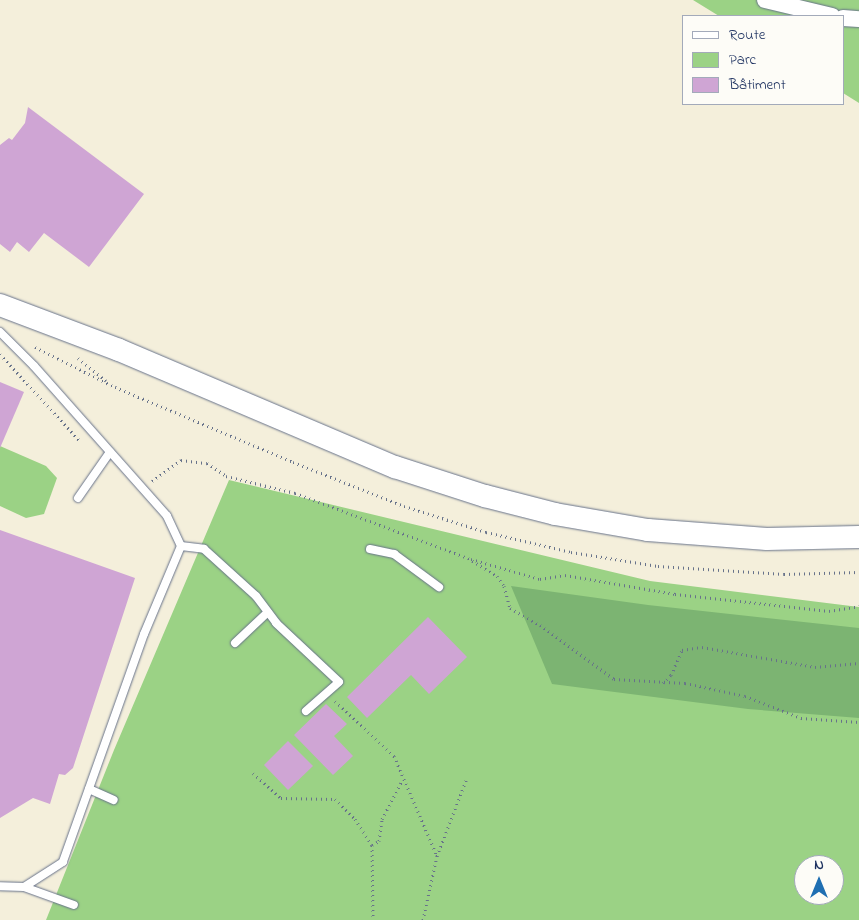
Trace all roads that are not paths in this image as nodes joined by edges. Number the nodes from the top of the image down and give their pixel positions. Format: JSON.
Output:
{"nodes":[{"id":1,"x":766,"y":0,"type":"edge"},
{"id":2,"x":828,"y":15,"type":"edge"},
{"id":3,"x":844,"y":18,"type":"edge"},
{"id":4,"x":859,"y":19,"type":"edge"},
{"id":5,"x":0,"y":290,"type":"edge"},
{"id":6,"x":0,"y":305,"type":"edge"},
{"id":7,"x":3,"y":334,"type":"edge"},
{"id":8,"x":119,"y":350,"type":"junction"},
{"id":9,"x":110,"y":452,"type":"junction"},
{"id":10,"x":78,"y":498,"type":"dead end"},
{"id":11,"x":859,"y":537,"type":"edge"},
{"id":12,"x":181,"y":546,"type":"junction"},
{"id":13,"x":370,"y":549,"type":"dead end"},
{"id":14,"x":439,"y":587,"type":"dead end"},
{"id":15,"x":268,"y":612,"type":"junction"},
{"id":16,"x":235,"y":642,"type":"dead end"},
{"id":17,"x":306,"y":711,"type":"dead end"},
{"id":18,"x":89,"y":789,"type":"junction"},
{"id":19,"x":114,"y":800,"type":"dead end"},
{"id":20,"x":0,"y":886,"type":"edge"},
{"id":21,"x":24,"y":887,"type":"junction"},
{"id":22,"x":74,"y":905,"type":"dead end"}],
"edges":[{"from":1,"to":2,"type":"street"},
{"from":3,"to":4,"type":"street"},
{"from":5,"to":8,"type":"main road"},
{"from":6,"to":8,"type":"main road"},
{"from":7,"to":9,"type":"lane"},
{"from":8,"to":11,"type":"main road"},
{"from":9,"to":10,"type":"lane"},
{"from":9,"to":12,"type":"lane"},
{"from":12,"to":15,"type":"lane"},
{"from":12,"to":18,"type":"lane"},
{"from":13,"to":14,"type":"lane"},
{"from":15,"to":16,"type":"lane"},
{"from":15,"to":17,"type":"lane"},
{"from":18,"to":19,"type":"lane"},
{"from":18,"to":21,"type":"lane"},
{"from":20,"to":21,"type":"lane"},
{"from":21,"to":22,"type":"lane"}]}
